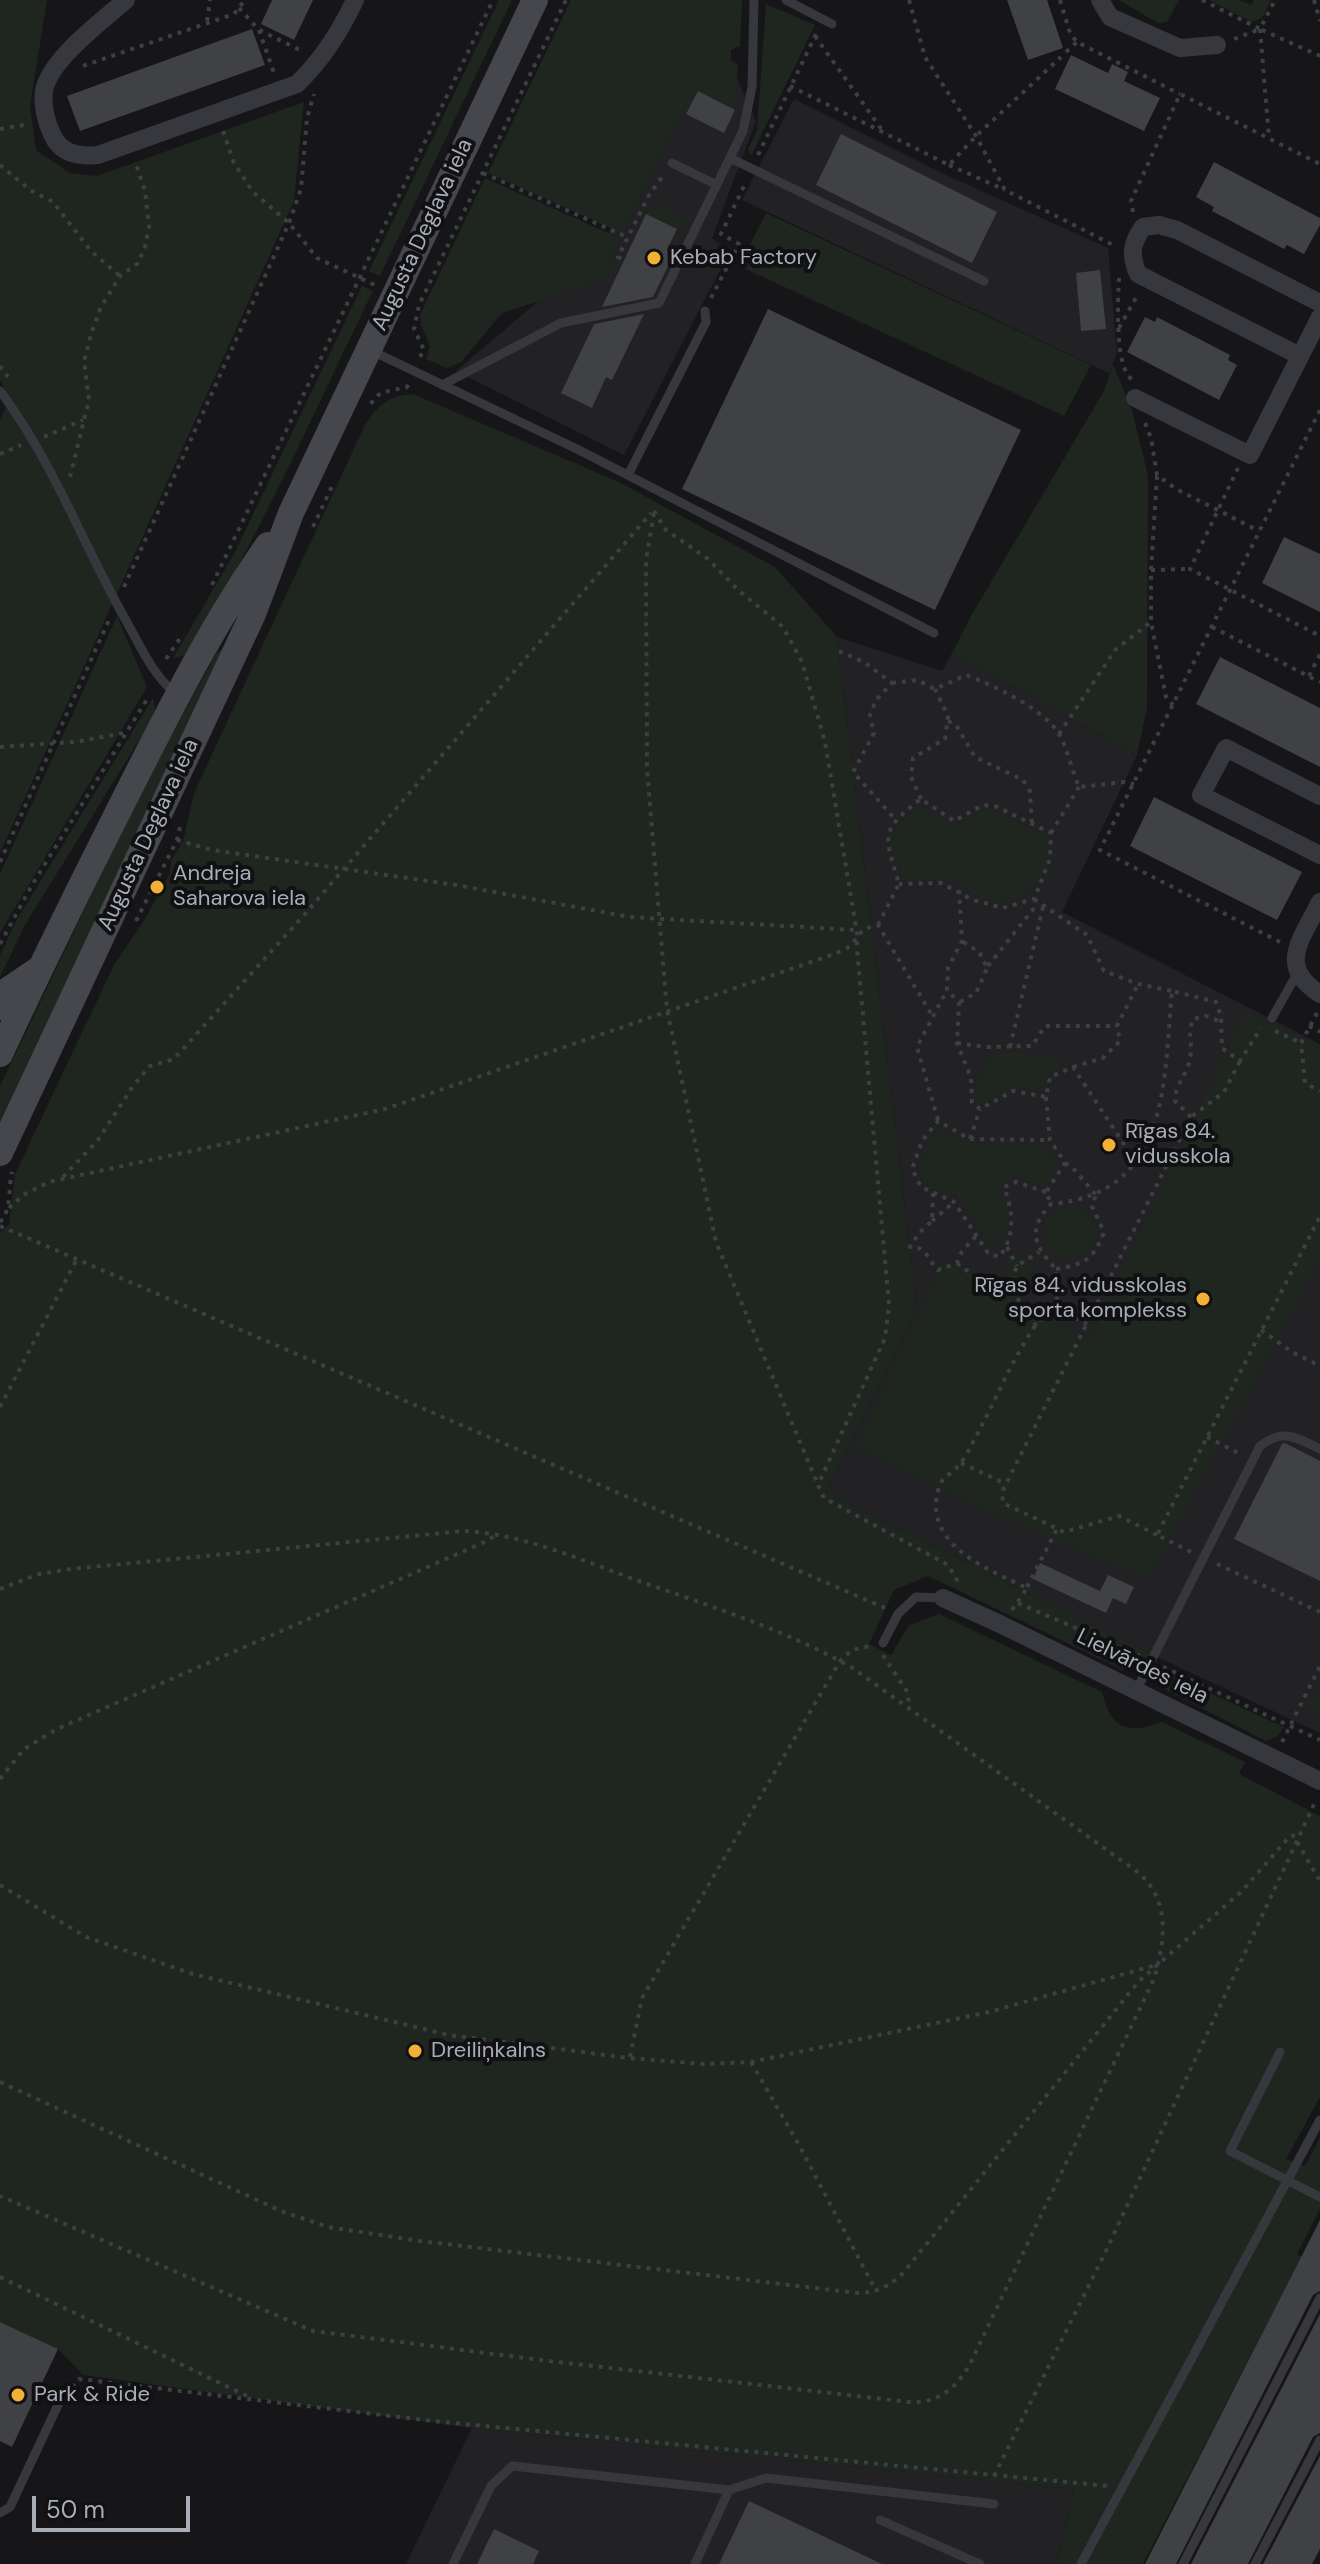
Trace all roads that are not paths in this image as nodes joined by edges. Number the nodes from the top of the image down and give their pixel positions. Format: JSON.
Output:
{"nodes":[{"id":1,"x":126,"y":0,"type":"edge"},
{"id":2,"x":355,"y":0,"type":"edge"},
{"id":3,"x":535,"y":0,"type":"edge"},
{"id":4,"x":754,"y":0,"type":"edge"},
{"id":5,"x":1100,"y":0,"type":"edge"},
{"id":6,"x":790,"y":2,"type":"edge"},
{"id":7,"x":828,"y":22,"type":"road end"},
{"id":8,"x":1217,"y":45,"type":"road end"},
{"id":9,"x":730,"y":158,"type":"junction"},
{"id":10,"x":672,"y":163,"type":"road end"},
{"id":11,"x":717,"y":185,"type":"junction"},
{"id":12,"x":984,"y":281,"type":"dead end"},
{"id":13,"x":1320,"y":303,"type":"edge"},
{"id":14,"x":705,"y":311,"type":"road end"},
{"id":15,"x":1320,"y":317,"type":"edge"},
{"id":16,"x":368,"y":350,"type":"junction"},
{"id":17,"x":1300,"y":356,"type":"junction"},
{"id":18,"x":442,"y":385,"type":"junction"},
{"id":19,"x":0,"y":391,"type":"edge"},
{"id":20,"x":1135,"y":398,"type":"dead end"},
{"id":21,"x":628,"y":475,"type":"junction"},
{"id":22,"x":291,"y":513,"type":"junction"},
{"id":23,"x":934,"y":633,"type":"dead end"},
{"id":24,"x":168,"y":687,"type":"junction"},
{"id":25,"x":1320,"y":796,"type":"edge"},
{"id":26,"x":1320,"y":855,"type":"edge"},
{"id":27,"x":1320,"y":902,"type":"edge"},
{"id":28,"x":39,"y":969,"type":"junction"},
{"id":29,"x":1297,"y":974,"type":"junction"},
{"id":30,"x":1320,"y":994,"type":"edge"},
{"id":31,"x":0,"y":1007,"type":"edge"},
{"id":32,"x":1272,"y":1018,"type":"dead end"},
{"id":33,"x":0,"y":1054,"type":"edge"},
{"id":34,"x":0,"y":1153,"type":"edge"},
{"id":35,"x":1320,"y":1449,"type":"edge"},
{"id":36,"x":943,"y":1598,"type":"joint"},
{"id":37,"x":883,"y":1643,"type":"road end"},
{"id":38,"x":1136,"y":1691,"type":"junction"},
{"id":39,"x":1320,"y":1781,"type":"edge"},
{"id":40,"x":1280,"y":2052,"type":"dead end"},
{"id":41,"x":1320,"y":2120,"type":"edge"},
{"id":42,"x":1287,"y":2181,"type":"junction"},
{"id":43,"x":1320,"y":2197,"type":"edge"},
{"id":44,"x":1320,"y":2298,"type":"edge"},
{"id":45,"x":58,"y":2405,"type":"road end"},
{"id":46,"x":1320,"y":2440,"type":"edge"},
{"id":47,"x":729,"y":2490,"type":"junction"},
{"id":48,"x":994,"y":2504,"type":"dead end"},
{"id":49,"x":0,"y":2513,"type":"edge"},
{"id":50,"x":880,"y":2520,"type":"dead end"},
{"id":51,"x":453,"y":2564,"type":"edge"},
{"id":52,"x":695,"y":2564,"type":"edge"},
{"id":53,"x":980,"y":2564,"type":"edge"},
{"id":54,"x":1081,"y":2564,"type":"edge"},
{"id":55,"x":1183,"y":2564,"type":"edge"},
{"id":56,"x":1255,"y":2564,"type":"edge"}],
"edges":[{"from":1,"to":2,"type":"street"},
{"from":3,"to":16,"type":"main road","name":"Augusta Deglava iela"},
{"from":4,"to":9,"type":"lane"},
{"from":5,"to":8,"type":"street"},
{"from":6,"to":7,"type":"lane"},
{"from":9,"to":11,"type":"lane"},
{"from":9,"to":12,"type":"lane"},
{"from":10,"to":11,"type":"lane"},
{"from":11,"to":18,"type":"lane"},
{"from":13,"to":17,"type":"street"},
{"from":14,"to":21,"type":"lane"},
{"from":15,"to":17,"type":"street"},
{"from":16,"to":18,"type":"lane"},
{"from":16,"to":22,"type":"main road","name":"Augusta Deglava iela"},
{"from":17,"to":20,"type":"street"},
{"from":18,"to":21,"type":"lane"},
{"from":19,"to":24,"type":"lane"},
{"from":21,"to":23,"type":"lane"},
{"from":22,"to":24,"type":"main road","name":"Augusta Deglava iela"},
{"from":22,"to":34,"type":"main road","name":"Augusta Deglava iela"},
{"from":24,"to":28,"type":"main road","name":"Augusta Deglava iela"},
{"from":25,"to":26,"type":"street"},
{"from":27,"to":29,"type":"street"},
{"from":28,"to":31,"type":"main road"},
{"from":28,"to":33,"type":"main road","name":"Augusta Deglava iela"},
{"from":29,"to":30,"type":"street"},
{"from":29,"to":32,"type":"lane"},
{"from":35,"to":38,"type":"lane"},
{"from":36,"to":37,"type":"lane"},
{"from":36,"to":38,"type":"street","name":"Lielvārdes iela"},
{"from":38,"to":39,"type":"street","name":"Lielvārdes iela"},
{"from":40,"to":42,"type":"lane"},
{"from":41,"to":42,"type":"lane"},
{"from":42,"to":43,"type":"lane"},
{"from":42,"to":54,"type":"lane"},
{"from":44,"to":55,"type":"lane"},
{"from":45,"to":49,"type":"lane"},
{"from":46,"to":56,"type":"lane"},
{"from":47,"to":48,"type":"lane"},
{"from":47,"to":51,"type":"lane"},
{"from":47,"to":52,"type":"lane"},
{"from":50,"to":53,"type":"lane"}]}
